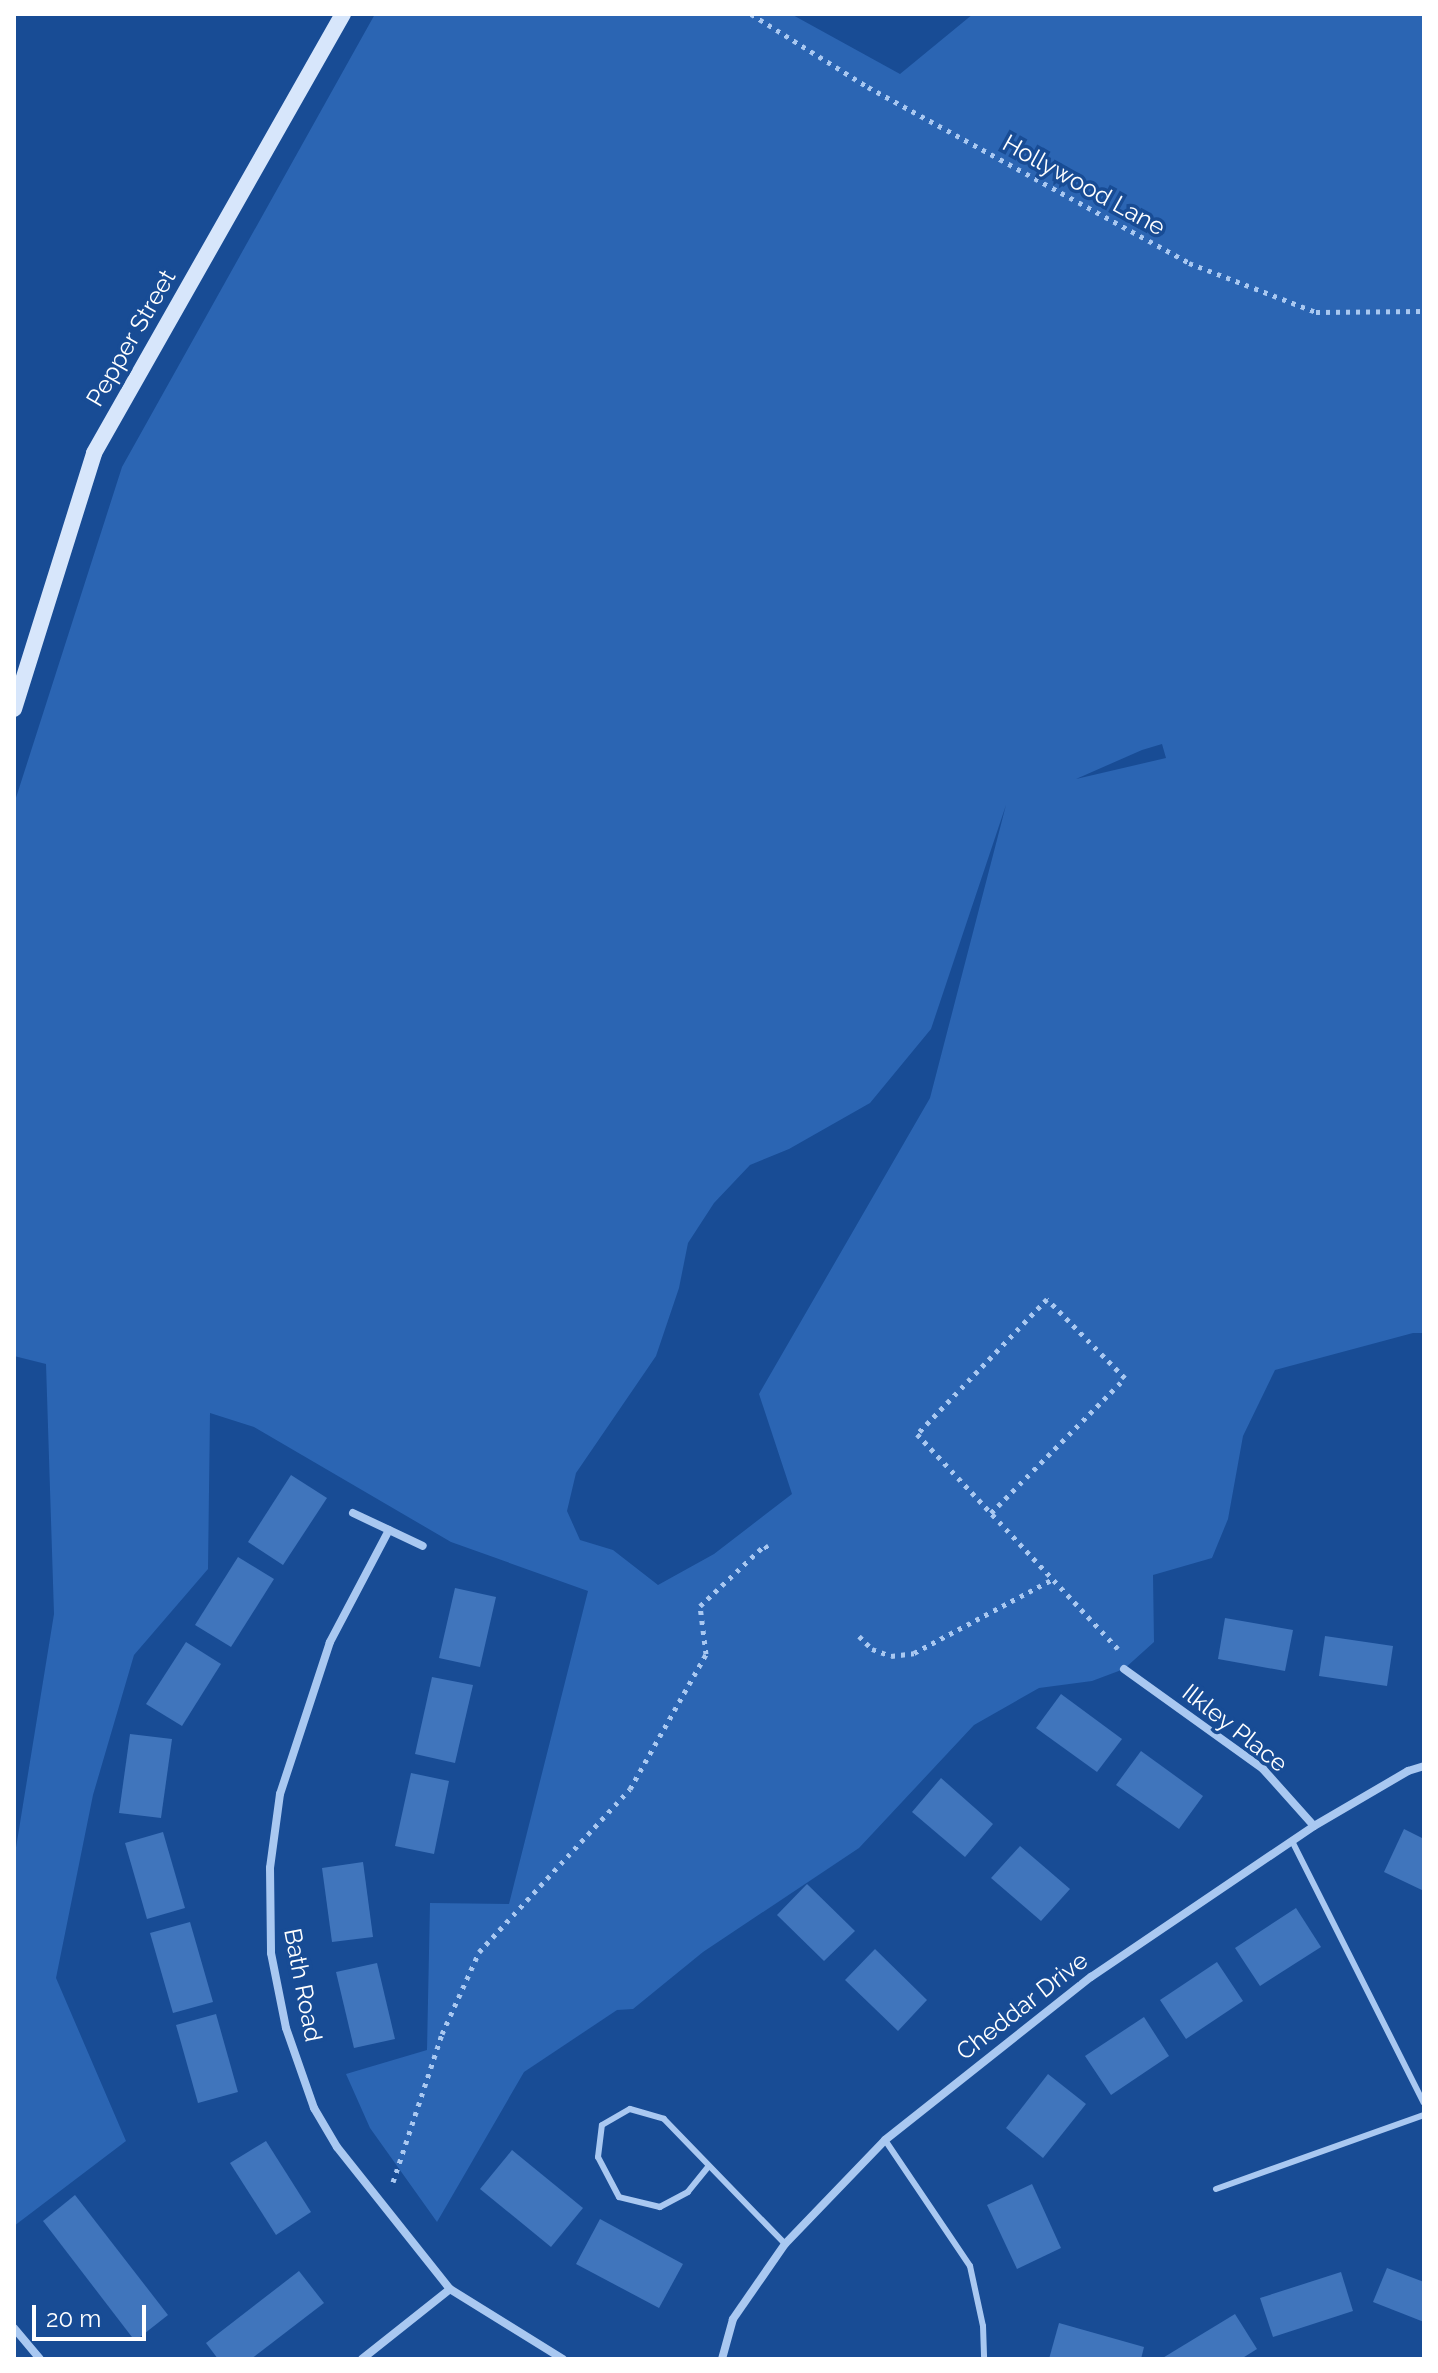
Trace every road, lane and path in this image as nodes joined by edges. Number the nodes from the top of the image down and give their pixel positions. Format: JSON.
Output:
{"nodes":[{"id":1,"x":343,"y":14,"type":"edge"},
{"id":2,"x":751,"y":14,"type":"edge"},
{"id":3,"x":1424,"y":311,"type":"edge"},
{"id":4,"x":14,"y":709,"type":"edge"},
{"id":5,"x":353,"y":1513,"type":"dead end"},
{"id":6,"x":991,"y":1513,"type":"junction"},
{"id":7,"x":389,"y":1530,"type":"junction"},
{"id":8,"x":423,"y":1546,"type":"dead end"},
{"id":9,"x":769,"y":1551,"type":"dead end"},
{"id":10,"x":1053,"y":1579,"type":"junction"},
{"id":11,"x":859,"y":1636,"type":"dead end"},
{"id":12,"x":1124,"y":1669,"type":"joint"},
{"id":13,"x":1424,"y":1766,"type":"edge"},
{"id":14,"x":1314,"y":1826,"type":"junction"},
{"id":15,"x":1292,"y":1841,"type":"junction"},
{"id":16,"x":1424,"y":2103,"type":"edge"},
{"id":17,"x":1424,"y":2115,"type":"edge"},
{"id":18,"x":885,"y":2140,"type":"junction"},
{"id":19,"x":708,"y":2167,"type":"junction"},
{"id":20,"x":1216,"y":2189,"type":"dead end"},
{"id":21,"x":385,"y":2208,"type":"junction"},
{"id":22,"x":785,"y":2244,"type":"junction"},
{"id":23,"x":450,"y":2289,"type":"junction"},
{"id":24,"x":14,"y":2328,"type":"edge"},
{"id":25,"x":40,"y":2359,"type":"edge"},
{"id":26,"x":362,"y":2359,"type":"edge"},
{"id":27,"x":563,"y":2359,"type":"edge"},
{"id":28,"x":722,"y":2359,"type":"edge"},
{"id":29,"x":984,"y":2359,"type":"edge"}],
"edges":[{"from":1,"to":4,"type":"main road","name":"Pepper Street"},
{"from":2,"to":3,"type":"path","name":"Hollywood Lane"},
{"from":5,"to":7,"type":"street"},
{"from":6,"to":6,"type":"path"},
{"from":6,"to":10,"type":"path"},
{"from":7,"to":8,"type":"street"},
{"from":7,"to":21,"type":"street","name":"Bath Road"},
{"from":9,"to":21,"type":"path"},
{"from":10,"to":11,"type":"path"},
{"from":10,"to":12,"type":"path"},
{"from":12,"to":14,"type":"street","name":"Ilkley Place"},
{"from":13,"to":14,"type":"street","name":"Cheddar Drive"},
{"from":14,"to":15,"type":"street","name":"Cheddar Drive"},
{"from":15,"to":16,"type":"lane"},
{"from":15,"to":18,"type":"street","name":"Cheddar Drive"},
{"from":17,"to":20,"type":"lane"},
{"from":18,"to":22,"type":"street","name":"Cheddar Drive"},
{"from":18,"to":29,"type":"lane"},
{"from":19,"to":19,"type":"lane"},
{"from":19,"to":22,"type":"lane"},
{"from":21,"to":23,"type":"street","name":"Bath Road"},
{"from":22,"to":28,"type":"street","name":"Cheddar Drive"},
{"from":23,"to":26,"type":"street"},
{"from":23,"to":27,"type":"street","name":"Bath Road"},
{"from":24,"to":25,"type":"street"}]}
